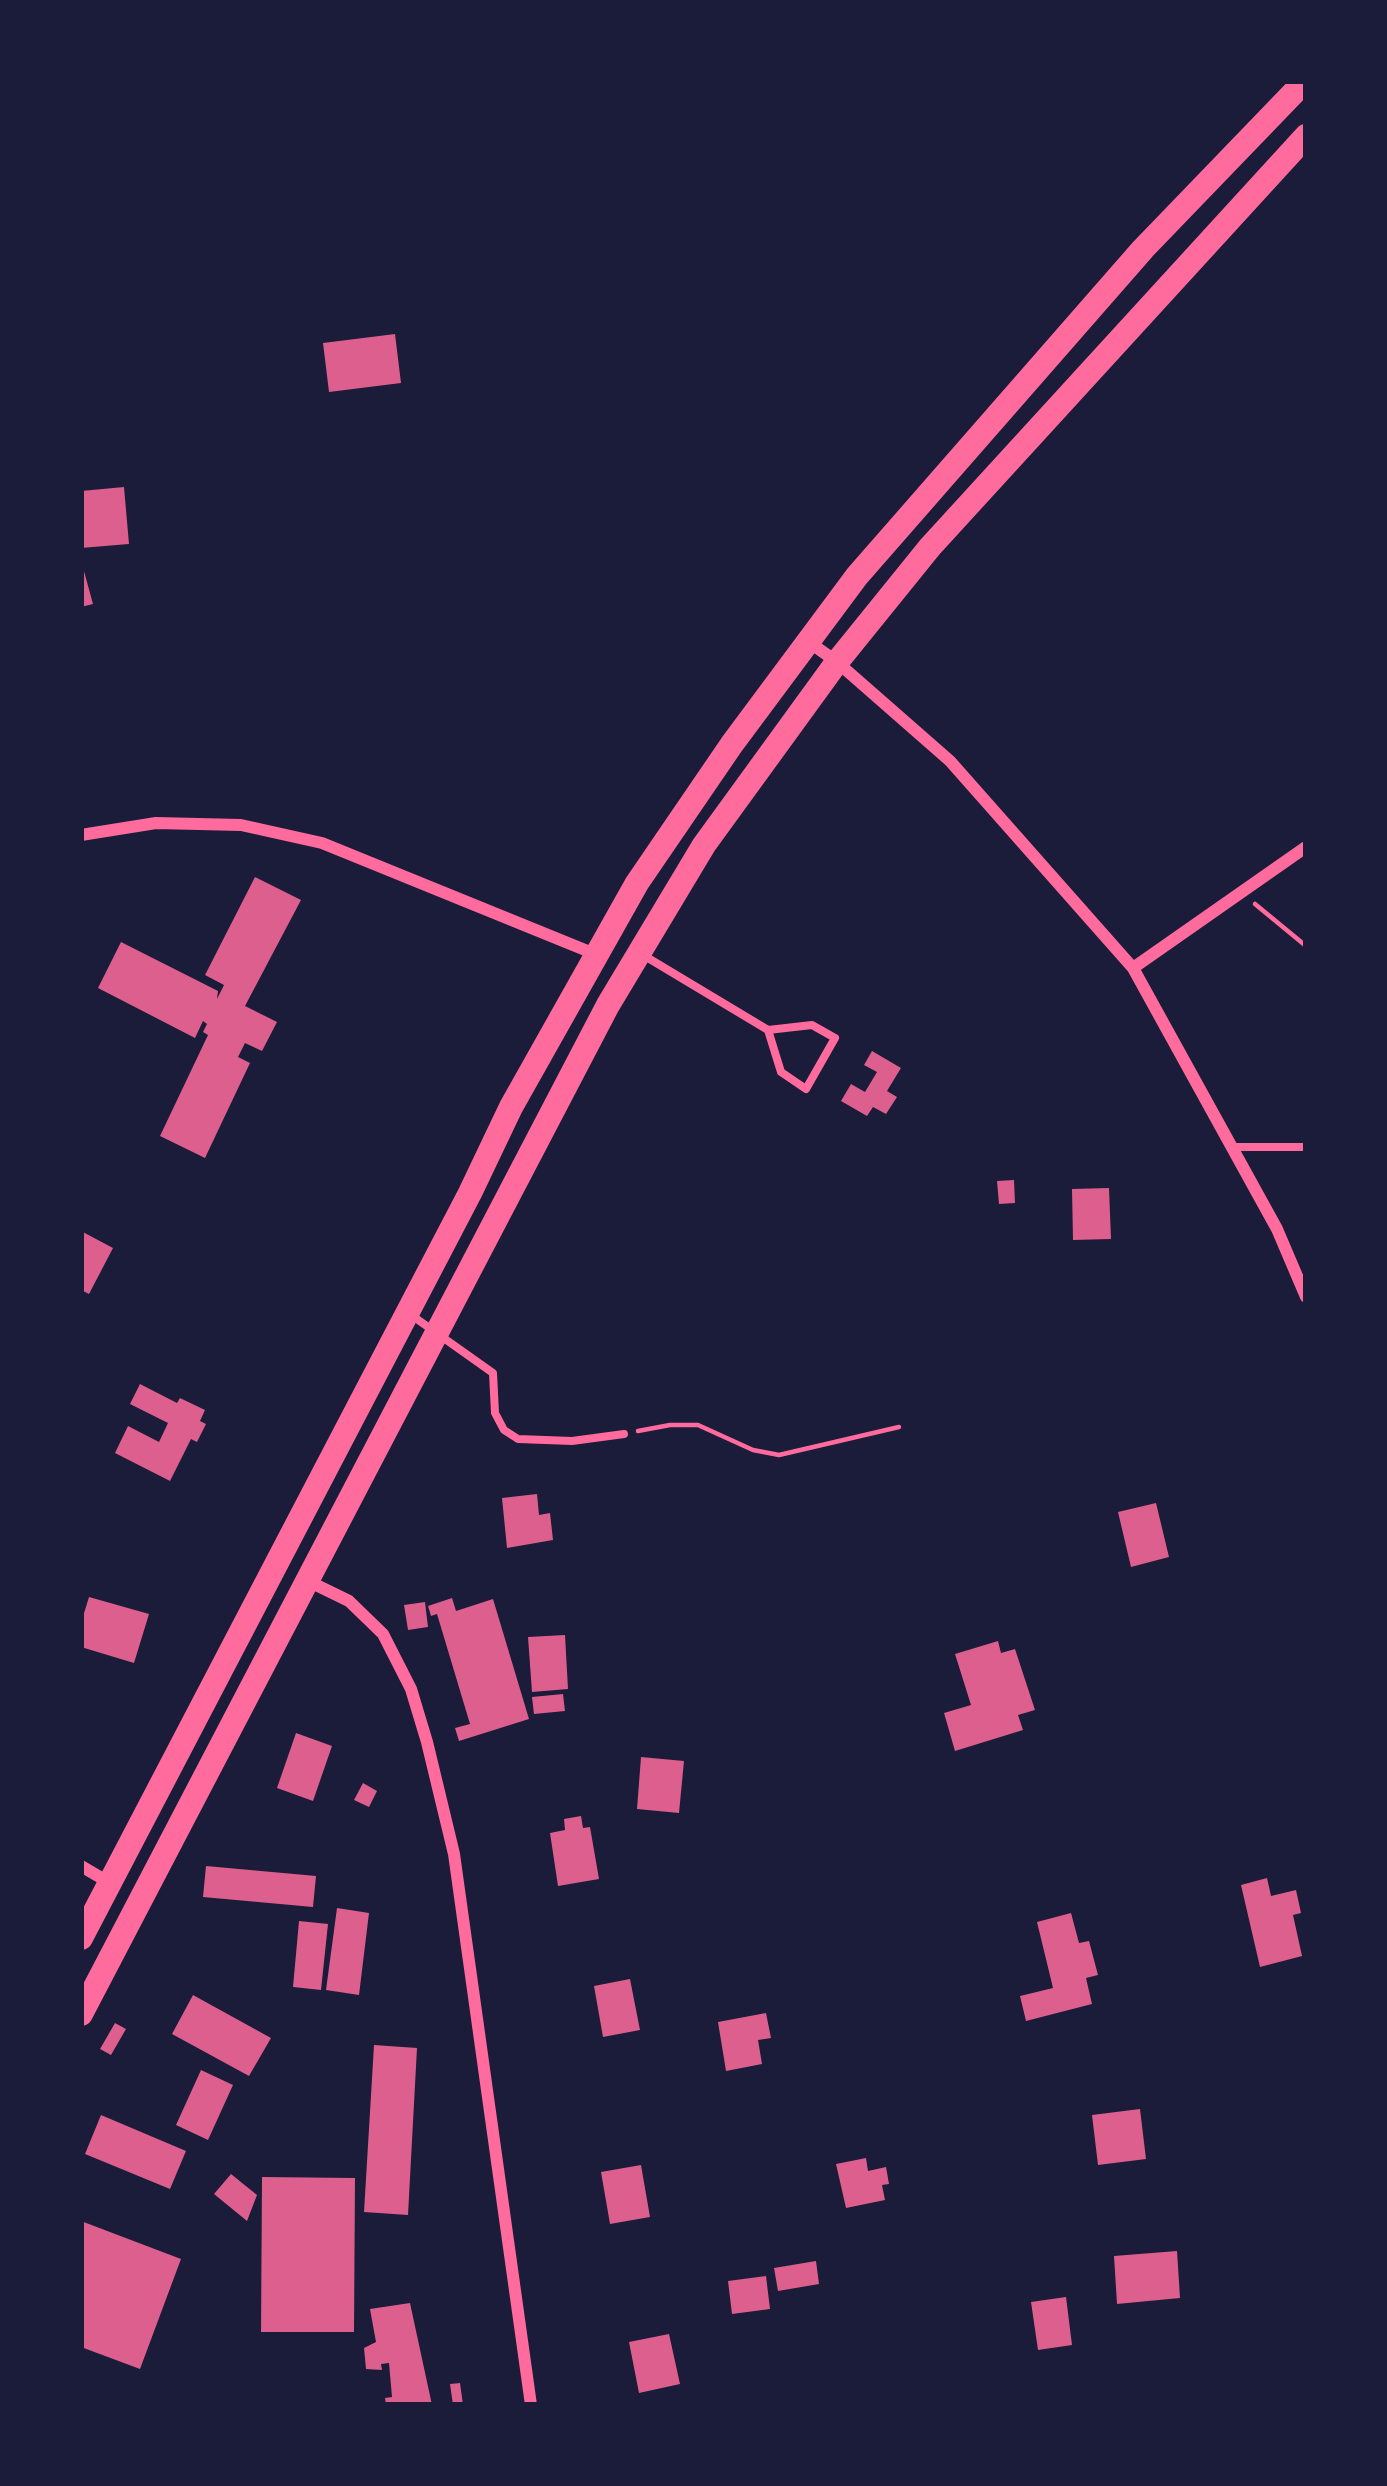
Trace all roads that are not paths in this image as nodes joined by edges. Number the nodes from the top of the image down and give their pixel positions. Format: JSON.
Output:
{"nodes":[{"id":1,"x":1305,"y":81,"type":"edge"},
{"id":2,"x":1306,"y":136,"type":"edge"},
{"id":3,"x":808,"y":641,"type":"junction"},
{"id":4,"x":837,"y":662,"type":"junction"},
{"id":5,"x":81,"y":835,"type":"edge"},
{"id":6,"x":1306,"y":847,"type":"edge"},
{"id":7,"x":637,"y":952,"type":"junction"},
{"id":8,"x":595,"y":954,"type":"junction"},
{"id":9,"x":1133,"y":968,"type":"junction"},
{"id":10,"x":768,"y":1030,"type":"junction"},
{"id":11,"x":1232,"y":1147,"type":"junction"},
{"id":12,"x":1306,"y":1147,"type":"edge"},
{"id":13,"x":1306,"y":1297,"type":"edge"},
{"id":14,"x":408,"y":1313,"type":"junction"},
{"id":15,"x":438,"y":1333,"type":"junction"},
{"id":16,"x":624,"y":1434,"type":"road end"},
{"id":17,"x":310,"y":1582,"type":"junction"},
{"id":18,"x":81,"y":1866,"type":"edge"},
{"id":19,"x":110,"y":1883,"type":"junction"},
{"id":20,"x":81,"y":1937,"type":"edge"},
{"id":21,"x":81,"y":2014,"type":"edge"},
{"id":22,"x":531,"y":2405,"type":"edge"}],
"edges":[{"from":1,"to":3,"type":"highway"},
{"from":2,"to":4,"type":"highway"},
{"from":3,"to":4,"type":"street"},
{"from":3,"to":8,"type":"highway"},
{"from":4,"to":7,"type":"highway"},
{"from":4,"to":9,"type":"street"},
{"from":5,"to":8,"type":"street"},
{"from":6,"to":9,"type":"street"},
{"from":7,"to":10,"type":"lane"},
{"from":7,"to":15,"type":"highway"},
{"from":8,"to":14,"type":"highway"},
{"from":9,"to":11,"type":"street"},
{"from":10,"to":10,"type":"lane"},
{"from":11,"to":12,"type":"lane"},
{"from":11,"to":13,"type":"street"},
{"from":14,"to":15,"type":"lane"},
{"from":14,"to":19,"type":"highway"},
{"from":15,"to":16,"type":"lane"},
{"from":15,"to":17,"type":"highway"},
{"from":17,"to":21,"type":"highway"},
{"from":17,"to":22,"type":"street"},
{"from":18,"to":19,"type":"street"},
{"from":19,"to":20,"type":"highway"}]}
